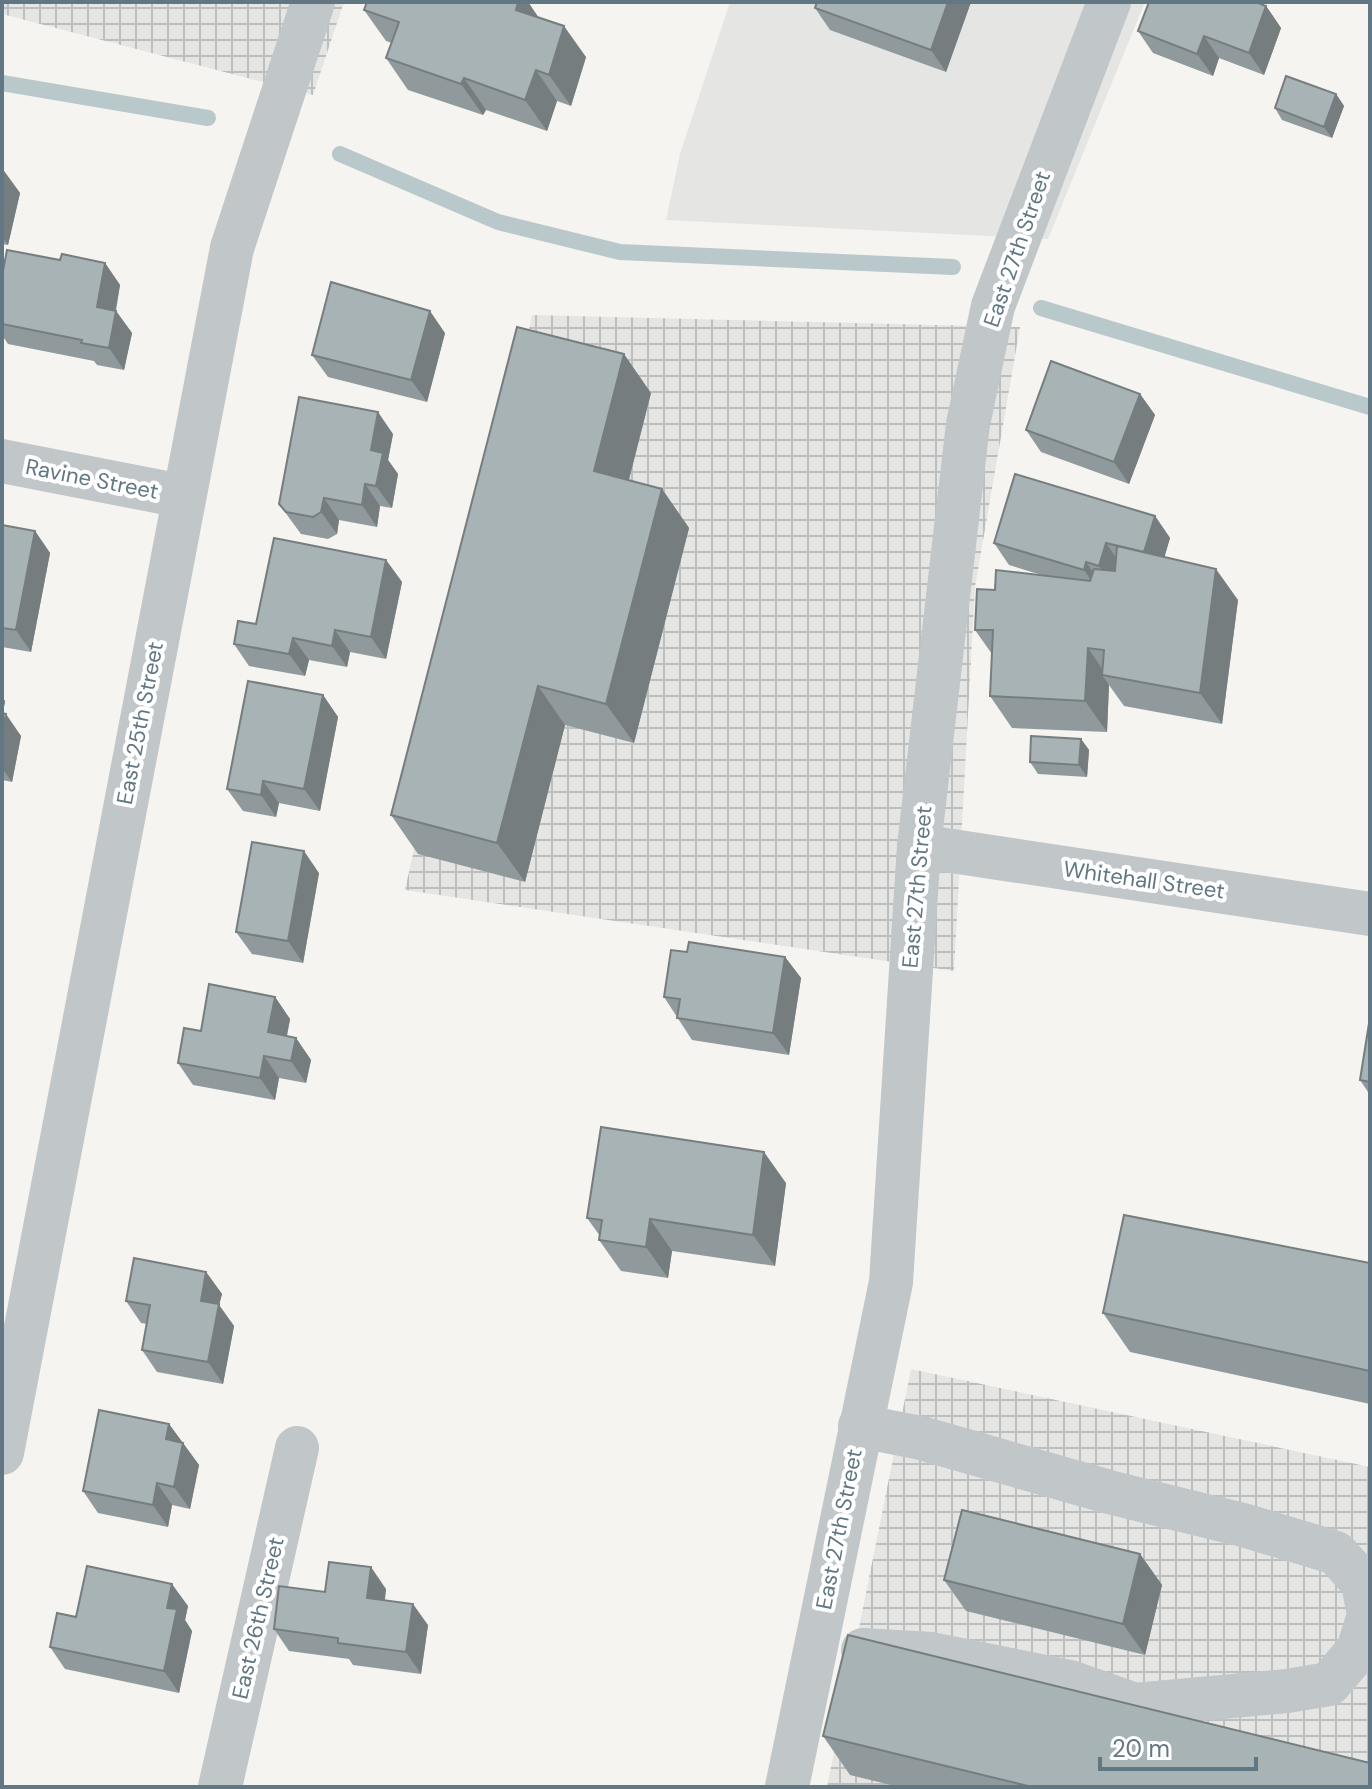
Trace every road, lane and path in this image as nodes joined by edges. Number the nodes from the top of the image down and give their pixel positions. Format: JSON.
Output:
{"nodes":[{"id":1,"x":313,"y":2,"type":"edge"},
{"id":2,"x":1109,"y":2,"type":"edge"},
{"id":3,"x":2,"y":461,"type":"edge"},
{"id":4,"x":182,"y":496,"type":"junction"},
{"id":5,"x":919,"y":846,"type":"junction"},
{"id":6,"x":1370,"y":914,"type":"edge"},
{"id":7,"x":860,"y":1426,"type":"junction"},
{"id":8,"x":297,"y":1448,"type":"dead end"},
{"id":9,"x":2,"y":1453,"type":"edge"},
{"id":10,"x":816,"y":1647,"type":"junction"},
{"id":11,"x":220,"y":1787,"type":"edge"},
{"id":12,"x":787,"y":1787,"type":"edge"}],
"edges":[{"from":1,"to":4,"type":"street","name":"East 25th Street"},
{"from":2,"to":5,"type":"street","name":"East 27th Street"},
{"from":3,"to":4,"type":"street","name":"Ravine Street"},
{"from":4,"to":9,"type":"street","name":"East 25th Street"},
{"from":5,"to":6,"type":"street","name":"Whitehall Street"},
{"from":5,"to":7,"type":"street","name":"East 27th Street"},
{"from":7,"to":10,"type":"street","name":"East 27th Street"},
{"from":7,"to":10,"type":"street"},
{"from":8,"to":11,"type":"street","name":"East 26th Street"},
{"from":10,"to":12,"type":"street","name":"East 27th Street"}]}
